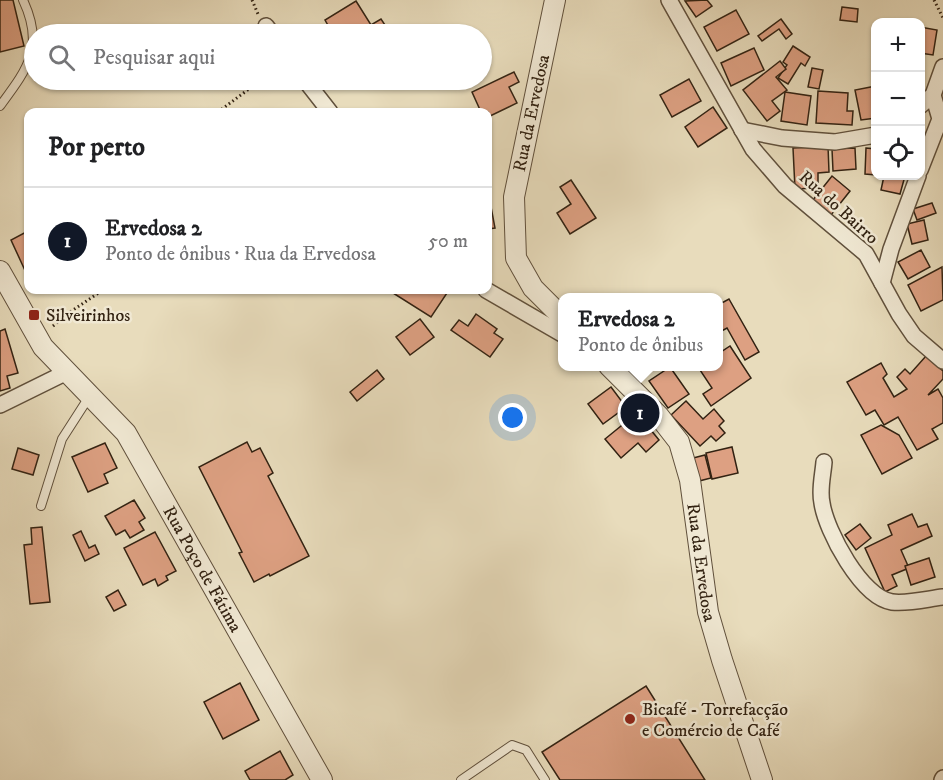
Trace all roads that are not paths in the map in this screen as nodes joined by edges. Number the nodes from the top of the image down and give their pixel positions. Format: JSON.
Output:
{"nodes":[{"id":1,"x":23,"y":0,"type":"edge"},
{"id":2,"x":555,"y":0,"type":"edge"},
{"id":3,"x":669,"y":0,"type":"edge"},
{"id":4,"x":30,"y":24,"type":"edge"},
{"id":5,"x":943,"y":67,"type":"edge"},
{"id":6,"x":24,"y":73,"type":"edge"},
{"id":7,"x":313,"y":90,"type":"edge"},
{"id":8,"x":933,"y":95,"type":"junction"},
{"id":9,"x":925,"y":102,"type":"edge"},
{"id":10,"x":0,"y":106,"type":"edge"},
{"id":11,"x":327,"y":108,"type":"edge"},
{"id":12,"x":941,"y":119,"type":"edge"},
{"id":13,"x":742,"y":130,"type":"junction"},
{"id":14,"x":871,"y":136,"type":"edge"},
{"id":15,"x":925,"y":160,"type":"edge"},
{"id":16,"x":917,"y":180,"type":"edge"},
{"id":17,"x":0,"y":271,"type":"edge"},
{"id":18,"x":882,"y":283,"type":"junction"},
{"id":19,"x":492,"y":293,"type":"edge"},
{"id":20,"x":558,"y":313,"type":"edge"},
{"id":21,"x":558,"y":332,"type":"edge"},
{"id":22,"x":943,"y":361,"type":"edge"},
{"id":23,"x":614,"y":371,"type":"edge"},
{"id":24,"x":67,"y":372,"type":"junction"},
{"id":25,"x":90,"y":396,"type":"junction"},
{"id":26,"x":0,"y":405,"type":"edge"},
{"id":27,"x":824,"y":462,"type":"dead end"},
{"id":28,"x":41,"y":506,"type":"dead end"},
{"id":29,"x":943,"y":597,"type":"edge"},
{"id":30,"x":322,"y":780,"type":"edge"},
{"id":31,"x":461,"y":780,"type":"edge"},
{"id":32,"x":545,"y":780,"type":"edge"},
{"id":33,"x":762,"y":780,"type":"edge"}],
"edges":[{"from":1,"to":4,"type":"lane"},
{"from":2,"to":20,"type":"street","name":"Rua da Ervedosa"},
{"from":3,"to":13,"type":"street","name":"Rua do Bairro"},
{"from":5,"to":8,"type":"street"},
{"from":6,"to":10,"type":"lane"},
{"from":7,"to":11,"type":"street"},
{"from":8,"to":9,"type":"street"},
{"from":8,"to":12,"type":"street"},
{"from":12,"to":15,"type":"street"},
{"from":13,"to":14,"type":"street"},
{"from":13,"to":18,"type":"street","name":"Rua do Bairro"},
{"from":16,"to":18,"type":"street","name":"Rua do Bairro"},
{"from":17,"to":24,"type":"street","name":"Rua Poço de Fátima"},
{"from":18,"to":22,"type":"street"},
{"from":19,"to":21,"type":"street"},
{"from":23,"to":33,"type":"street","name":"Rua da Ervedosa"},
{"from":24,"to":25,"type":"street","name":"Rua Poço de Fátima"},
{"from":24,"to":26,"type":"street"},
{"from":25,"to":28,"type":"lane"},
{"from":25,"to":30,"type":"street","name":"Rua Poço de Fátima"},
{"from":27,"to":29,"type":"street"},
{"from":31,"to":32,"type":"lane"}]}
